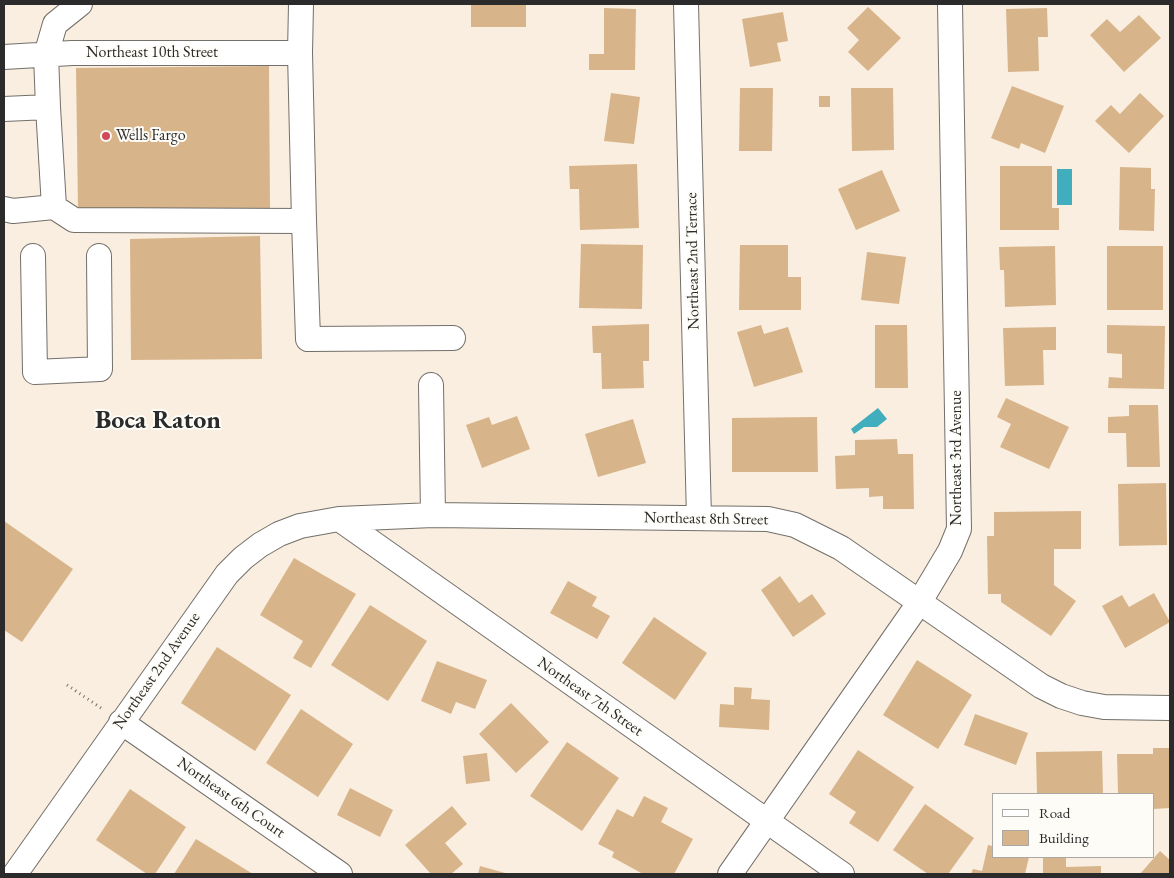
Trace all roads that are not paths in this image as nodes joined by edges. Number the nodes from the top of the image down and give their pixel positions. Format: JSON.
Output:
{"nodes":[{"id":1,"x":80,"y":4,"type":"edge"},
{"id":2,"x":302,"y":4,"type":"edge"},
{"id":3,"x":686,"y":4,"type":"edge"},
{"id":4,"x":950,"y":4,"type":"edge"},
{"id":5,"x":300,"y":52,"type":"junction"},
{"id":6,"x":46,"y":55,"type":"junction"},
{"id":7,"x":4,"y":57,"type":"edge"},
{"id":8,"x":48,"y":107,"type":"junction"},
{"id":9,"x":4,"y":109,"type":"edge"},
{"id":10,"x":54,"y":207,"type":"junction"},
{"id":11,"x":4,"y":209,"type":"edge"},
{"id":12,"x":304,"y":221,"type":"junction"},
{"id":13,"x":33,"y":256,"type":"dead end"},
{"id":14,"x":99,"y":256,"type":"dead end"},
{"id":15,"x":453,"y":338,"type":"dead end"},
{"id":16,"x":431,"y":385,"type":"dead end"},
{"id":17,"x":433,"y":515,"type":"junction"},
{"id":18,"x":699,"y":518,"type":"junction"},
{"id":19,"x":339,"y":519,"type":"junction"},
{"id":20,"x":919,"y":603,"type":"junction"},
{"id":21,"x":1170,"y":708,"type":"edge"},
{"id":22,"x":122,"y":722,"type":"junction"},
{"id":23,"x":766,"y":822,"type":"junction"},
{"id":24,"x":16,"y":874,"type":"edge"},
{"id":25,"x":340,"y":874,"type":"edge"},
{"id":26,"x":730,"y":874,"type":"edge"},
{"id":27,"x":842,"y":874,"type":"edge"}],
"edges":[{"from":1,"to":6,"type":"street"},
{"from":2,"to":5,"type":"street"},
{"from":3,"to":18,"type":"street","name":"Northeast 2nd Terrace"},
{"from":4,"to":20,"type":"street","name":"Northeast 3rd Avenue"},
{"from":5,"to":6,"type":"street","name":"Northeast 10th Street"},
{"from":5,"to":12,"type":"street"},
{"from":6,"to":7,"type":"street","name":"Northeast 10th Street"},
{"from":6,"to":8,"type":"street"},
{"from":8,"to":9,"type":"street"},
{"from":8,"to":10,"type":"street"},
{"from":10,"to":11,"type":"street"},
{"from":10,"to":12,"type":"street"},
{"from":12,"to":15,"type":"street"},
{"from":13,"to":14,"type":"street"},
{"from":16,"to":17,"type":"street"},
{"from":17,"to":18,"type":"street","name":"Northeast 8th Street"},
{"from":17,"to":19,"type":"street","name":"Northeast 8th Street"},
{"from":18,"to":20,"type":"street","name":"Northeast 8th Street"},
{"from":19,"to":22,"type":"street","name":"Northeast 2nd Avenue"},
{"from":19,"to":23,"type":"street","name":"Northeast 7th Street"},
{"from":20,"to":21,"type":"street","name":"Northeast 8th Street"},
{"from":20,"to":23,"type":"street","name":"Northeast 3rd Avenue"},
{"from":22,"to":24,"type":"street","name":"Northeast 2nd Avenue"},
{"from":22,"to":25,"type":"street","name":"Northeast 6th Court"},
{"from":23,"to":26,"type":"street","name":"Northeast 3rd Avenue"},
{"from":23,"to":27,"type":"street","name":"Northeast 7th Street"}]}
